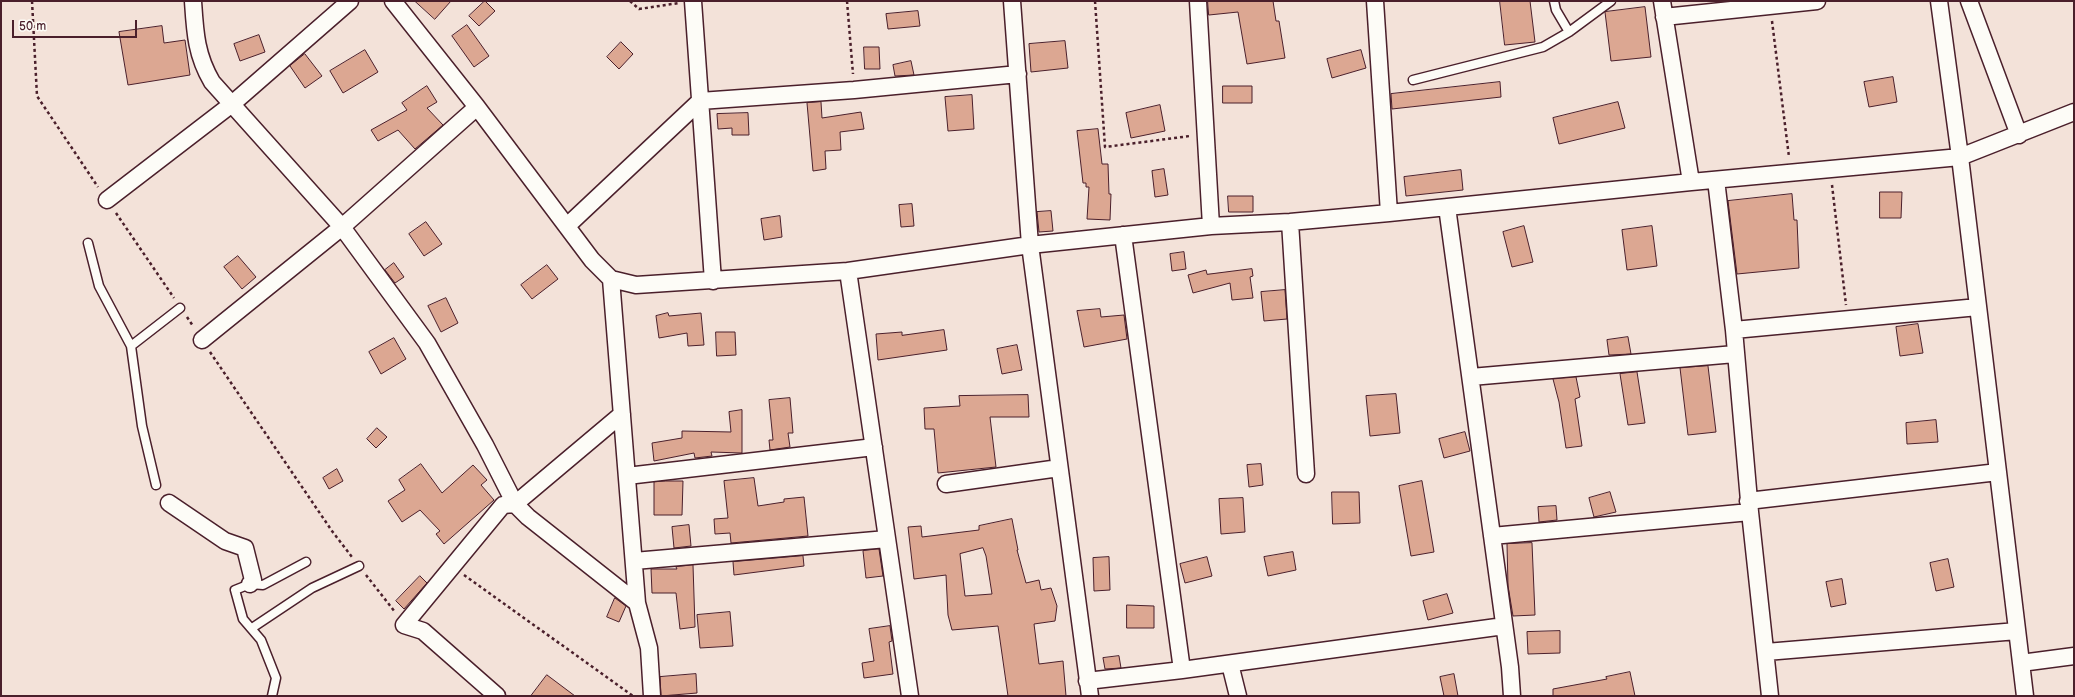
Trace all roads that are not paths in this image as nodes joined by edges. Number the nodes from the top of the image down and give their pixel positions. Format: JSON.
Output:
{"nodes":[{"id":1,"x":193,"y":1,"type":"edge"},
{"id":2,"x":350,"y":1,"type":"edge"},
{"id":3,"x":393,"y":1,"type":"edge"},
{"id":4,"x":1012,"y":1,"type":"edge"},
{"id":5,"x":1198,"y":1,"type":"edge"},
{"id":6,"x":1375,"y":1,"type":"edge"},
{"id":7,"x":1554,"y":1,"type":"edge"},
{"id":8,"x":1611,"y":1,"type":"edge"},
{"id":9,"x":1817,"y":1,"type":"edge"},
{"id":10,"x":1939,"y":1,"type":"edge"},
{"id":11,"x":1969,"y":1,"type":"edge"},
{"id":12,"x":689,"y":2,"type":"edge"},
{"id":13,"x":1663,"y":9,"type":"edge"},
{"id":14,"x":1569,"y":32,"type":"junction"},
{"id":15,"x":1018,"y":74,"type":"junction"},
{"id":16,"x":1413,"y":80,"type":"dead end"},
{"id":17,"x":700,"y":101,"type":"junction"},
{"id":18,"x":232,"y":104,"type":"junction"},
{"id":19,"x":477,"y":107,"type":"junction"},
{"id":20,"x":2074,"y":112,"type":"edge"},
{"id":21,"x":2019,"y":135,"type":"junction"},
{"id":22,"x":1960,"y":157,"type":"junction"},
{"id":23,"x":1716,"y":180,"type":"junction"},
{"id":24,"x":1691,"y":182,"type":"junction"},
{"id":25,"x":107,"y":200,"type":"road end"},
{"id":26,"x":1446,"y":207,"type":"junction"},
{"id":27,"x":1389,"y":213,"type":"junction"},
{"id":28,"x":1290,"y":222,"type":"junction"},
{"id":29,"x":342,"y":226,"type":"junction"},
{"id":30,"x":567,"y":226,"type":"junction"},
{"id":31,"x":1211,"y":226,"type":"junction"},
{"id":32,"x":1123,"y":235,"type":"junction"},
{"id":33,"x":88,"y":243,"type":"dead end"},
{"id":34,"x":1030,"y":245,"type":"junction"},
{"id":35,"x":848,"y":271,"type":"junction"},
{"id":36,"x":611,"y":279,"type":"junction"},
{"id":37,"x":713,"y":281,"type":"junction"},
{"id":38,"x":1978,"y":307,"type":"junction"},
{"id":39,"x":180,"y":308,"type":"road end"},
{"id":40,"x":1734,"y":330,"type":"junction"},
{"id":41,"x":202,"y":340,"type":"road end"},
{"id":42,"x":131,"y":346,"type":"junction"},
{"id":43,"x":1735,"y":354,"type":"junction"},
{"id":44,"x":1471,"y":377,"type":"junction"},
{"id":45,"x":622,"y":414,"type":"junction"},
{"id":46,"x":874,"y":447,"type":"junction"},
{"id":47,"x":1059,"y":468,"type":"junction"},
{"id":48,"x":1998,"y":472,"type":"junction"},
{"id":49,"x":1306,"y":474,"type":"dead end"},
{"id":50,"x":627,"y":476,"type":"junction"},
{"id":51,"x":946,"y":484,"type":"dead end"},
{"id":52,"x":156,"y":485,"type":"dead end"},
{"id":53,"x":169,"y":503,"type":"dead end"},
{"id":54,"x":515,"y":504,"type":"junction"},
{"id":55,"x":1749,"y":507,"type":"junction"},
{"id":56,"x":1492,"y":536,"type":"junction"},
{"id":57,"x":887,"y":539,"type":"junction"},
{"id":58,"x":634,"y":561,"type":"junction"},
{"id":59,"x":306,"y":562,"type":"dead end"},
{"id":60,"x":359,"y":566,"type":"road end"},
{"id":61,"x":250,"y":584,"type":"junction"},
{"id":62,"x":637,"y":603,"type":"junction"},
{"id":63,"x":1504,"y":626,"type":"junction"},
{"id":64,"x":252,"y":628,"type":"junction"},
{"id":65,"x":2017,"y":631,"type":"junction"},
{"id":66,"x":1766,"y":652,"type":"junction"},
{"id":67,"x":2074,"y":656,"type":"edge"},
{"id":68,"x":2021,"y":663,"type":"junction"},
{"id":69,"x":1230,"y":664,"type":"junction"},
{"id":70,"x":1182,"y":670,"type":"junction"},
{"id":71,"x":1088,"y":688,"type":"edge"},
{"id":72,"x":272,"y":696,"type":"edge"},
{"id":73,"x":497,"y":696,"type":"edge"},
{"id":74,"x":652,"y":696,"type":"edge"},
{"id":75,"x":910,"y":696,"type":"edge"},
{"id":76,"x":1238,"y":696,"type":"edge"},
{"id":77,"x":1512,"y":696,"type":"edge"},
{"id":78,"x":1770,"y":696,"type":"edge"},
{"id":79,"x":2025,"y":696,"type":"edge"}],
"edges":[{"from":1,"to":18,"type":"street"},
{"from":2,"to":18,"type":"street"},
{"from":3,"to":19,"type":"street"},
{"from":4,"to":15,"type":"street"},
{"from":5,"to":31,"type":"street"},
{"from":6,"to":27,"type":"street"},
{"from":7,"to":14,"type":"lane"},
{"from":8,"to":14,"type":"lane"},
{"from":9,"to":13,"type":"street"},
{"from":10,"to":22,"type":"street"},
{"from":11,"to":21,"type":"street"},
{"from":12,"to":17,"type":"street"},
{"from":13,"to":24,"type":"street"},
{"from":14,"to":16,"type":"lane"},
{"from":15,"to":17,"type":"street"},
{"from":15,"to":34,"type":"street"},
{"from":17,"to":30,"type":"street"},
{"from":17,"to":37,"type":"street"},
{"from":18,"to":25,"type":"street"},
{"from":18,"to":29,"type":"street"},
{"from":19,"to":29,"type":"street"},
{"from":19,"to":30,"type":"street"},
{"from":20,"to":21,"type":"street"},
{"from":21,"to":22,"type":"street"},
{"from":22,"to":23,"type":"street"},
{"from":22,"to":38,"type":"street"},
{"from":23,"to":24,"type":"street"},
{"from":23,"to":40,"type":"street"},
{"from":24,"to":26,"type":"street"},
{"from":26,"to":27,"type":"street"},
{"from":26,"to":44,"type":"street"},
{"from":27,"to":28,"type":"street"},
{"from":28,"to":31,"type":"street"},
{"from":28,"to":49,"type":"street"},
{"from":29,"to":41,"type":"street"},
{"from":29,"to":54,"type":"street"},
{"from":30,"to":36,"type":"street"},
{"from":31,"to":32,"type":"street"},
{"from":32,"to":34,"type":"street"},
{"from":32,"to":70,"type":"street"},
{"from":33,"to":42,"type":"lane"},
{"from":34,"to":35,"type":"street"},
{"from":34,"to":47,"type":"street"},
{"from":35,"to":37,"type":"street"},
{"from":35,"to":46,"type":"street"},
{"from":36,"to":37,"type":"street"},
{"from":36,"to":45,"type":"street"},
{"from":38,"to":40,"type":"street"},
{"from":38,"to":48,"type":"street"},
{"from":39,"to":42,"type":"lane"},
{"from":40,"to":43,"type":"street"},
{"from":42,"to":52,"type":"lane"},
{"from":43,"to":44,"type":"street"},
{"from":43,"to":55,"type":"street"},
{"from":44,"to":56,"type":"street"},
{"from":45,"to":50,"type":"street"},
{"from":45,"to":54,"type":"street"},
{"from":46,"to":50,"type":"street"},
{"from":46,"to":57,"type":"street"},
{"from":47,"to":51,"type":"street"},
{"from":47,"to":71,"type":"street"},
{"from":48,"to":55,"type":"street"},
{"from":48,"to":65,"type":"street"},
{"from":50,"to":58,"type":"street"},
{"from":53,"to":61,"type":"street"},
{"from":54,"to":62,"type":"street"},
{"from":54,"to":73,"type":"street"},
{"from":55,"to":56,"type":"street"},
{"from":55,"to":66,"type":"street"},
{"from":56,"to":63,"type":"street"},
{"from":57,"to":58,"type":"street"},
{"from":57,"to":75,"type":"street"},
{"from":58,"to":62,"type":"street"},
{"from":59,"to":61,"type":"lane"},
{"from":60,"to":64,"type":"lane"},
{"from":61,"to":64,"type":"lane"},
{"from":62,"to":74,"type":"street"},
{"from":63,"to":69,"type":"street"},
{"from":63,"to":77,"type":"street"},
{"from":64,"to":72,"type":"lane"},
{"from":65,"to":66,"type":"street"},
{"from":65,"to":68,"type":"street"},
{"from":66,"to":78,"type":"street"},
{"from":67,"to":68,"type":"street"},
{"from":68,"to":79,"type":"street"},
{"from":69,"to":70,"type":"street"},
{"from":69,"to":76,"type":"street"},
{"from":70,"to":71,"type":"street"}]}
